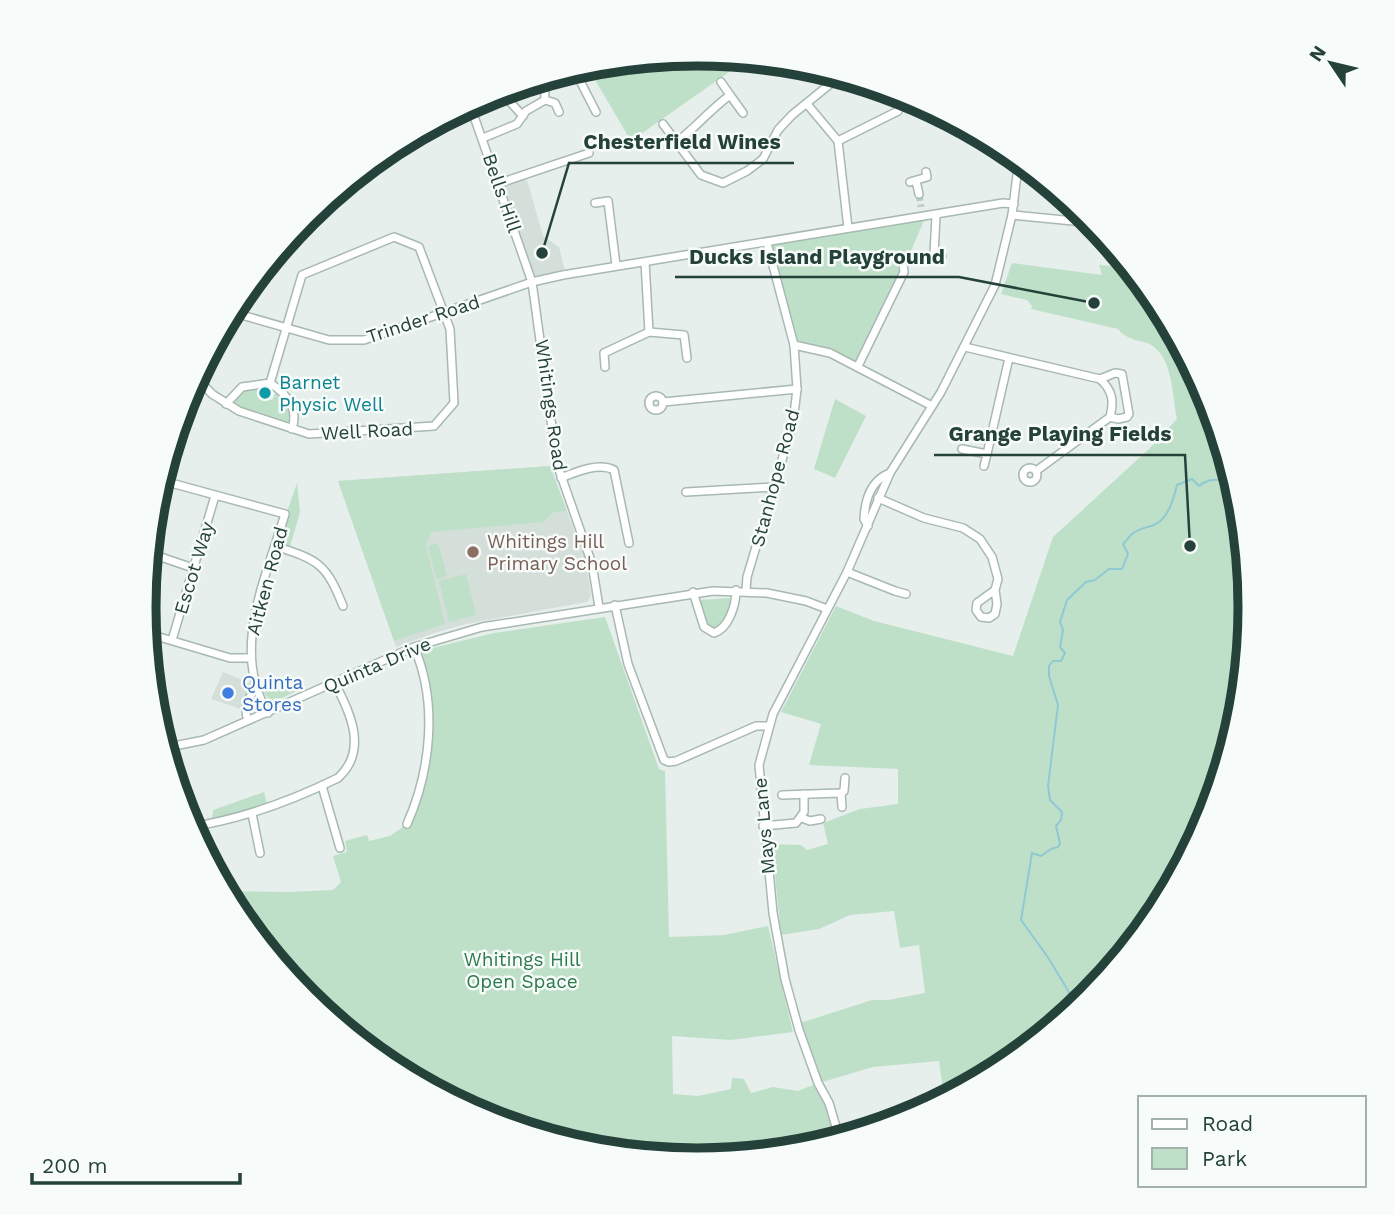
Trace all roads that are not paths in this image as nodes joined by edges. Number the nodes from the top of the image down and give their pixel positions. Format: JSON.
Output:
{"nodes":[{"id":1,"x":579,"y":80,"type":"edge"},
{"id":2,"x":721,"y":82,"type":"dead end"},
{"id":3,"x":831,"y":84,"type":"edge"},
{"id":4,"x":543,"y":89,"type":"edge"},
{"id":5,"x":730,"y":96,"type":"junction"},
{"id":6,"x":511,"y":100,"type":"edge"},
{"id":7,"x":545,"y":100,"type":"junction"},
{"id":8,"x":807,"y":104,"type":"junction"},
{"id":9,"x":898,"y":111,"type":"dead end"},
{"id":10,"x":559,"y":112,"type":"dead end"},
{"id":11,"x":596,"y":112,"type":"dead end"},
{"id":12,"x":743,"y":113,"type":"dead end"},
{"id":13,"x":474,"y":115,"type":"edge"},
{"id":14,"x":523,"y":116,"type":"junction"},
{"id":15,"x":663,"y":124,"type":"dead end"},
{"id":16,"x":484,"y":138,"type":"junction"},
{"id":17,"x":838,"y":141,"type":"junction"},
{"id":18,"x":677,"y":142,"type":"junction"},
{"id":19,"x":589,"y":153,"type":"dead end"},
{"id":20,"x":926,"y":172,"type":"dead end"},
{"id":21,"x":1018,"y":172,"type":"edge"},
{"id":22,"x":497,"y":184,"type":"junction"},
{"id":23,"x":919,"y":194,"type":"tunnel mouth"},
{"id":24,"x":595,"y":203,"type":"dead end"},
{"id":25,"x":1014,"y":204,"type":"junction"},
{"id":26,"x":921,"y":206,"type":"tunnel mouth"},
{"id":27,"x":1012,"y":215,"type":"junction"},
{"id":28,"x":936,"y":216,"type":"junction"},
{"id":29,"x":924,"y":218,"type":"junction"},
{"id":30,"x":1076,"y":221,"type":"edge"},
{"id":31,"x":848,"y":228,"type":"junction"},
{"id":32,"x":767,"y":243,"type":"junction"},
{"id":33,"x":942,"y":256,"type":"dead end"},
{"id":34,"x":645,"y":262,"type":"junction"},
{"id":35,"x":903,"y":264,"type":"dead end"},
{"id":36,"x":616,"y":265,"type":"junction"},
{"id":37,"x":532,"y":282,"type":"junction"},
{"id":38,"x":446,"y":313,"type":"junction"},
{"id":39,"x":242,"y":315,"type":"edge"},
{"id":40,"x":286,"y":328,"type":"junction"},
{"id":41,"x":649,"y":332,"type":"junction"},
{"id":42,"x":794,"y":345,"type":"junction"},
{"id":43,"x":965,"y":347,"type":"junction"},
{"id":44,"x":687,"y":358,"type":"dead end"},
{"id":45,"x":1009,"y":358,"type":"junction"},
{"id":46,"x":858,"y":366,"type":"junction"},
{"id":47,"x":605,"y":367,"type":"dead end"},
{"id":48,"x":1100,"y":379,"type":"junction"},
{"id":49,"x":270,"y":383,"type":"junction"},
{"id":50,"x":204,"y":385,"type":"edge"},
{"id":51,"x":797,"y":389,"type":"junction"},
{"id":52,"x":663,"y":402,"type":"dead end"},
{"id":53,"x":226,"y":404,"type":"junction"},
{"id":54,"x":932,"y":406,"type":"junction"},
{"id":55,"x":1110,"y":417,"type":"junction"},
{"id":56,"x":292,"y":429,"type":"junction"},
{"id":57,"x":962,"y":449,"type":"dead end"},
{"id":58,"x":987,"y":454,"type":"junction"},
{"id":59,"x":984,"y":466,"type":"dead end"},
{"id":60,"x":1036,"y":471,"type":"dead end"},
{"id":61,"x":890,"y":473,"type":"junction"},
{"id":62,"x":561,"y":478,"type":"junction"},
{"id":63,"x":170,"y":483,"type":"edge"},
{"id":64,"x":775,"y":487,"type":"junction"},
{"id":65,"x":686,"y":492,"type":"dead end"},
{"id":66,"x":215,"y":496,"type":"junction"},
{"id":67,"x":878,"y":498,"type":"junction"},
{"id":68,"x":868,"y":526,"type":"junction"},
{"id":69,"x":629,"y":543,"type":"dead end"},
{"id":70,"x":275,"y":546,"type":"junction"},
{"id":71,"x":159,"y":556,"type":"edge"},
{"id":72,"x":194,"y":568,"type":"junction"},
{"id":73,"x":847,"y":572,"type":"junction"},
{"id":74,"x":736,"y":590,"type":"junction"},
{"id":75,"x":746,"y":590,"type":"junction"},
{"id":76,"x":995,"y":590,"type":"dead end"},
{"id":77,"x":693,"y":592,"type":"junction"},
{"id":78,"x":906,"y":593,"type":"dead end"},
{"id":79,"x":615,"y":605,"type":"junction"},
{"id":80,"x":343,"y":606,"type":"dead end"},
{"id":81,"x":599,"y":607,"type":"junction"},
{"id":82,"x":827,"y":609,"type":"junction"},
{"id":83,"x":157,"y":636,"type":"edge"},
{"id":84,"x":172,"y":640,"type":"junction"},
{"id":85,"x":414,"y":647,"type":"junction"},
{"id":86,"x":250,"y":658,"type":"junction"},
{"id":87,"x":334,"y":682,"type":"junction"},
{"id":88,"x":255,"y":690,"type":"junction"},
{"id":89,"x":268,"y":713,"type":"junction"},
{"id":90,"x":248,"y":720,"type":"junction"},
{"id":91,"x":769,"y":726,"type":"junction"},
{"id":92,"x":174,"y":746,"type":"edge"},
{"id":93,"x":845,"y":778,"type":"dead end"},
{"id":94,"x":323,"y":786,"type":"junction"},
{"id":95,"x":841,"y":793,"type":"junction"},
{"id":96,"x":804,"y":794,"type":"junction"},
{"id":97,"x":782,"y":795,"type":"dead end"},
{"id":98,"x":842,"y":807,"type":"dead end"},
{"id":99,"x":252,"y":814,"type":"junction"},
{"id":100,"x":802,"y":818,"type":"junction"},
{"id":101,"x":821,"y":819,"type":"dead end"},
{"id":102,"x":407,"y":824,"type":"dead end"},
{"id":103,"x":202,"y":825,"type":"edge"},
{"id":104,"x":763,"y":826,"type":"junction"},
{"id":105,"x":340,"y":848,"type":"dead end"},
{"id":106,"x":260,"y":853,"type":"dead end"},
{"id":107,"x":836,"y":1130,"type":"edge"}],
"edges":[{"from":1,"to":11,"type":"street"},
{"from":2,"to":5,"type":"street"},
{"from":3,"to":8,"type":"street"},
{"from":4,"to":7,"type":"street"},
{"from":5,"to":12,"type":"street"},
{"from":5,"to":18,"type":"street"},
{"from":6,"to":14,"type":"street"},
{"from":7,"to":10,"type":"street"},
{"from":7,"to":14,"type":"street"},
{"from":8,"to":17,"type":"street"},
{"from":8,"to":18,"type":"street"},
{"from":9,"to":17,"type":"street"},
{"from":13,"to":16,"type":"street","name":"Bells Hill"},
{"from":14,"to":16,"type":"street"},
{"from":15,"to":18,"type":"street"},
{"from":16,"to":22,"type":"street","name":"Bells Hill"},
{"from":17,"to":31,"type":"street"},
{"from":19,"to":22,"type":"street"},
{"from":20,"to":23,"type":"street"},
{"from":21,"to":25,"type":"street","name":"Mays Lane"},
{"from":22,"to":37,"type":"street","name":"Bells Hill"},
{"from":24,"to":36,"type":"street"},
{"from":25,"to":27,"type":"street","name":"Mays Lane"},
{"from":25,"to":28,"type":"street","name":"Trinder Road"},
{"from":26,"to":29,"type":"street"},
{"from":27,"to":30,"type":"street"},
{"from":27,"to":43,"type":"street","name":"Mays Lane"},
{"from":28,"to":29,"type":"street","name":"Trinder Road"},
{"from":28,"to":33,"type":"street"},
{"from":29,"to":31,"type":"street","name":"Trinder Road"},
{"from":31,"to":32,"type":"street","name":"Trinder Road"},
{"from":32,"to":34,"type":"street","name":"Trinder Road"},
{"from":32,"to":42,"type":"street","name":"Stanhope Road"},
{"from":34,"to":36,"type":"street","name":"Trinder Road"},
{"from":34,"to":41,"type":"street"},
{"from":35,"to":46,"type":"street"},
{"from":36,"to":37,"type":"street","name":"Trinder Road"},
{"from":37,"to":38,"type":"street","name":"Trinder Road"},
{"from":37,"to":62,"type":"street","name":"Whitings Road"},
{"from":38,"to":40,"type":"street","name":"Trinder Road"},
{"from":38,"to":40,"type":"street","name":"Well Road"},
{"from":38,"to":56,"type":"street","name":"Well Road"},
{"from":39,"to":40,"type":"street","name":"Trinder Road"},
{"from":40,"to":49,"type":"street"},
{"from":41,"to":44,"type":"street"},
{"from":41,"to":47,"type":"street"},
{"from":42,"to":46,"type":"street"},
{"from":42,"to":51,"type":"street","name":"Stanhope Road"},
{"from":43,"to":45,"type":"street"},
{"from":43,"to":54,"type":"street","name":"Mays Lane"},
{"from":45,"to":48,"type":"street"},
{"from":45,"to":58,"type":"street"},
{"from":46,"to":54,"type":"street"},
{"from":48,"to":55,"type":"street"},
{"from":48,"to":55,"type":"street"},
{"from":49,"to":53,"type":"street"},
{"from":49,"to":56,"type":"street"},
{"from":50,"to":53,"type":"street","name":"Well Road"},
{"from":51,"to":52,"type":"street"},
{"from":51,"to":64,"type":"street","name":"Stanhope Road"},
{"from":53,"to":56,"type":"street","name":"Well Road"},
{"from":54,"to":61,"type":"street","name":"Mays Lane"},
{"from":55,"to":60,"type":"street"},
{"from":57,"to":58,"type":"street"},
{"from":58,"to":59,"type":"street"},
{"from":61,"to":67,"type":"street","name":"Mays Lane"},
{"from":61,"to":68,"type":"street","name":"Mays Lane"},
{"from":62,"to":69,"type":"street"},
{"from":62,"to":81,"type":"street","name":"Whitings Road"},
{"from":63,"to":66,"type":"street"},
{"from":64,"to":65,"type":"street"},
{"from":64,"to":75,"type":"street","name":"Stanhope Road"},
{"from":66,"to":70,"type":"street","name":"Aitken Road"},
{"from":66,"to":72,"type":"street","name":"Escot Way"},
{"from":67,"to":68,"type":"street","name":"Mays Lane"},
{"from":67,"to":76,"type":"street"},
{"from":68,"to":73,"type":"street","name":"Mays Lane"},
{"from":70,"to":80,"type":"street"},
{"from":70,"to":86,"type":"street","name":"Aitken Road"},
{"from":71,"to":72,"type":"street"},
{"from":72,"to":84,"type":"street","name":"Escot Way"},
{"from":73,"to":78,"type":"street"},
{"from":73,"to":82,"type":"street","name":"Mays Lane"},
{"from":74,"to":75,"type":"street","name":"Quinta Drive"},
{"from":74,"to":77,"type":"street","name":"Quinta Drive"},
{"from":74,"to":77,"type":"street"},
{"from":75,"to":82,"type":"street","name":"Quinta Drive"},
{"from":77,"to":79,"type":"street","name":"Quinta Drive"},
{"from":79,"to":81,"type":"street","name":"Quinta Drive"},
{"from":79,"to":91,"type":"street"},
{"from":81,"to":85,"type":"street","name":"Quinta Drive"},
{"from":82,"to":91,"type":"street","name":"Mays Lane"},
{"from":83,"to":84,"type":"street"},
{"from":84,"to":86,"type":"street"},
{"from":85,"to":87,"type":"street","name":"Quinta Drive"},
{"from":85,"to":102,"type":"street"},
{"from":86,"to":88,"type":"street","name":"Aitken Road"},
{"from":87,"to":89,"type":"street","name":"Quinta Drive"},
{"from":87,"to":94,"type":"street"},
{"from":88,"to":89,"type":"street","name":"Aitken Road"},
{"from":88,"to":90,"type":"street","name":"Aitken Road"},
{"from":89,"to":90,"type":"street","name":"Quinta Drive"},
{"from":90,"to":92,"type":"street","name":"Quinta Drive"},
{"from":91,"to":104,"type":"street","name":"Mays Lane"},
{"from":93,"to":95,"type":"street"},
{"from":94,"to":99,"type":"street"},
{"from":94,"to":105,"type":"street"},
{"from":95,"to":96,"type":"street"},
{"from":95,"to":98,"type":"street"},
{"from":96,"to":97,"type":"street"},
{"from":96,"to":100,"type":"street"},
{"from":99,"to":103,"type":"street"},
{"from":99,"to":106,"type":"street"},
{"from":100,"to":101,"type":"street"},
{"from":100,"to":104,"type":"street"},
{"from":104,"to":107,"type":"street","name":"Mays Lane"}]}
